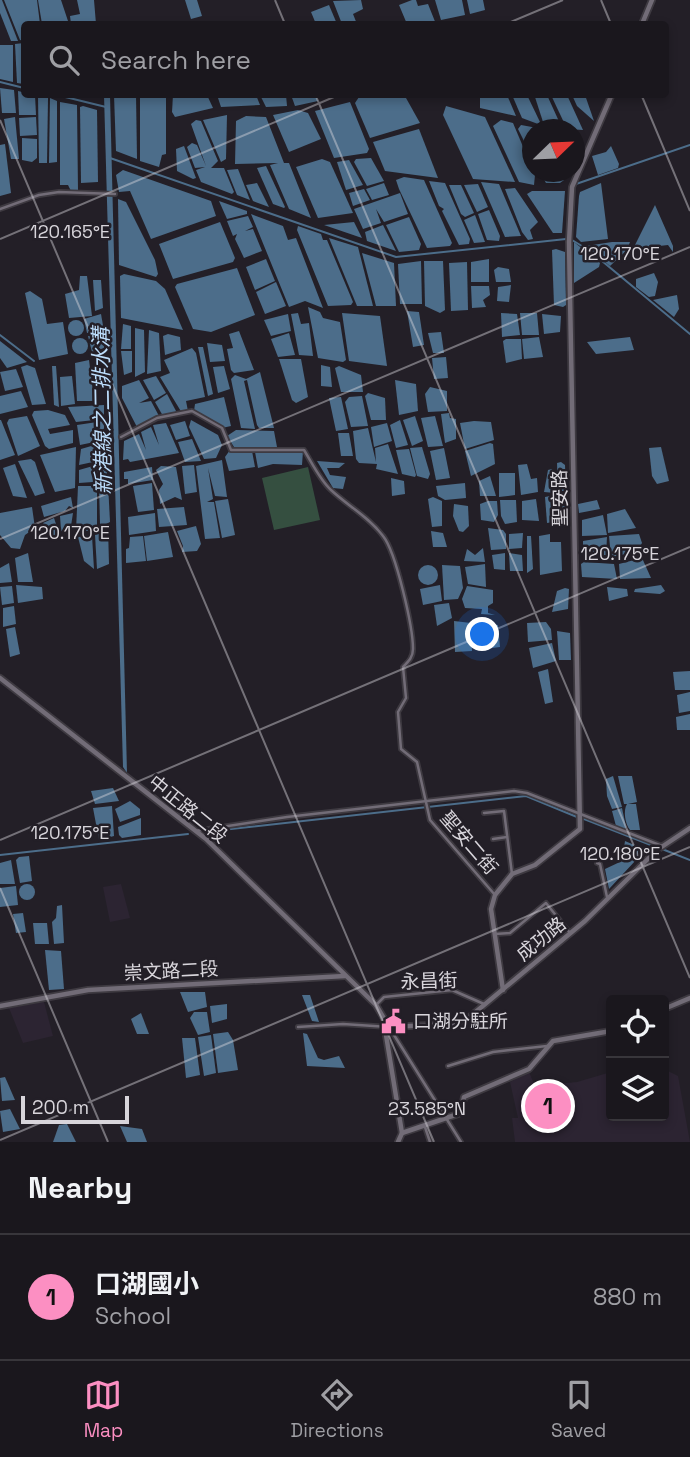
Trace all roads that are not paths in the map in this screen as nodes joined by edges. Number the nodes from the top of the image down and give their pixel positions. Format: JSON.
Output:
{"nodes":[{"id":1,"x":652,"y":0,"type":"edge"},
{"id":2,"x":643,"y":21,"type":"edge"},
{"id":3,"x":610,"y":98,"type":"edge"},
{"id":4,"x":115,"y":194,"type":"dead end"},
{"id":5,"x":0,"y":209,"type":"edge"},
{"id":6,"x":121,"y":437,"type":"dead end"},
{"id":7,"x":0,"y":678,"type":"edge"},
{"id":8,"x":424,"y":805,"type":"junction"},
{"id":9,"x":484,"y":813,"type":"dead end"},
{"id":10,"x":581,"y":814,"type":"junction"},
{"id":11,"x":690,"y":828,"type":"edge"},
{"id":12,"x":195,"y":831,"type":"junction"},
{"id":13,"x":507,"y":837,"type":"junction"},
{"id":14,"x":494,"y":839,"type":"dead end"},
{"id":15,"x":660,"y":847,"type":"junction"},
{"id":16,"x":597,"y":863,"type":"dead end"},
{"id":17,"x":512,"y":874,"type":"junction"},
{"id":18,"x":495,"y":895,"type":"junction"},
{"id":19,"x":608,"y":901,"type":"junction"},
{"id":20,"x":570,"y":933,"type":"junction"},
{"id":21,"x":495,"y":934,"type":"junction"},
{"id":22,"x":346,"y":976,"type":"junction"},
{"id":23,"x":503,"y":990,"type":"junction"},
{"id":24,"x":690,"y":998,"type":"edge"},
{"id":25,"x":484,"y":1004,"type":"junction"},
{"id":26,"x":376,"y":1005,"type":"junction"},
{"id":27,"x":0,"y":1006,"type":"edge"},
{"id":28,"x":669,"y":1007,"type":"edge"},
{"id":29,"x":298,"y":1027,"type":"dead end"},
{"id":30,"x":389,"y":1027,"type":"junction"},
{"id":31,"x":606,"y":1032,"type":"edge"},
{"id":32,"x":547,"y":1046,"type":"junction"},
{"id":33,"x":448,"y":1066,"type":"dead end"},
{"id":34,"x":447,"y":1119,"type":"junction"},
{"id":35,"x":425,"y":1127,"type":"junction"},
{"id":36,"x":402,"y":1133,"type":"junction"},
{"id":37,"x":398,"y":1142,"type":"edge"},
{"id":38,"x":430,"y":1142,"type":"edge"},
{"id":39,"x":461,"y":1142,"type":"edge"}],
"edges":[{"from":1,"to":2,"type":"street"},
{"from":3,"to":10,"type":"street","name":"聖安路"},
{"from":4,"to":5,"type":"street"},
{"from":6,"to":8,"type":"street"},
{"from":7,"to":12,"type":"street","name":"中正路二段"},
{"from":8,"to":10,"type":"street"},
{"from":8,"to":12,"type":"street"},
{"from":8,"to":18,"type":"street","name":"聖安二街"},
{"from":9,"to":13,"type":"street","name":"聖安二街"},
{"from":10,"to":15,"type":"street"},
{"from":10,"to":17,"type":"street","name":"聖安路"},
{"from":11,"to":15,"type":"street","name":"成功路"},
{"from":12,"to":22,"type":"street","name":"中正路二段"},
{"from":13,"to":14,"type":"street"},
{"from":13,"to":17,"type":"street"},
{"from":15,"to":19,"type":"street","name":"成功路"},
{"from":16,"to":19,"type":"street"},
{"from":17,"to":18,"type":"street","name":"聖安路"},
{"from":18,"to":21,"type":"street"},
{"from":19,"to":20,"type":"street","name":"成功路"},
{"from":20,"to":21,"type":"street"},
{"from":20,"to":23,"type":"street","name":"成功路"},
{"from":21,"to":23,"type":"street"},
{"from":22,"to":26,"type":"street","name":"中正路二段"},
{"from":22,"to":27,"type":"street","name":"崇文路二段"},
{"from":23,"to":25,"type":"street","name":"成功路"},
{"from":24,"to":28,"type":"street"},
{"from":25,"to":26,"type":"street","name":"永昌街"},
{"from":25,"to":30,"type":"street","name":"成功路"},
{"from":26,"to":30,"type":"street","name":"中正路二段"},
{"from":29,"to":30,"type":"street"},
{"from":30,"to":34,"type":"street"},
{"from":30,"to":36,"type":"street"},
{"from":31,"to":32,"type":"street"},
{"from":32,"to":33,"type":"street"},
{"from":32,"to":34,"type":"street"},
{"from":34,"to":35,"type":"street"},
{"from":34,"to":39,"type":"street"},
{"from":35,"to":36,"type":"street"},
{"from":35,"to":38,"type":"street"},
{"from":36,"to":37,"type":"street"}]}
